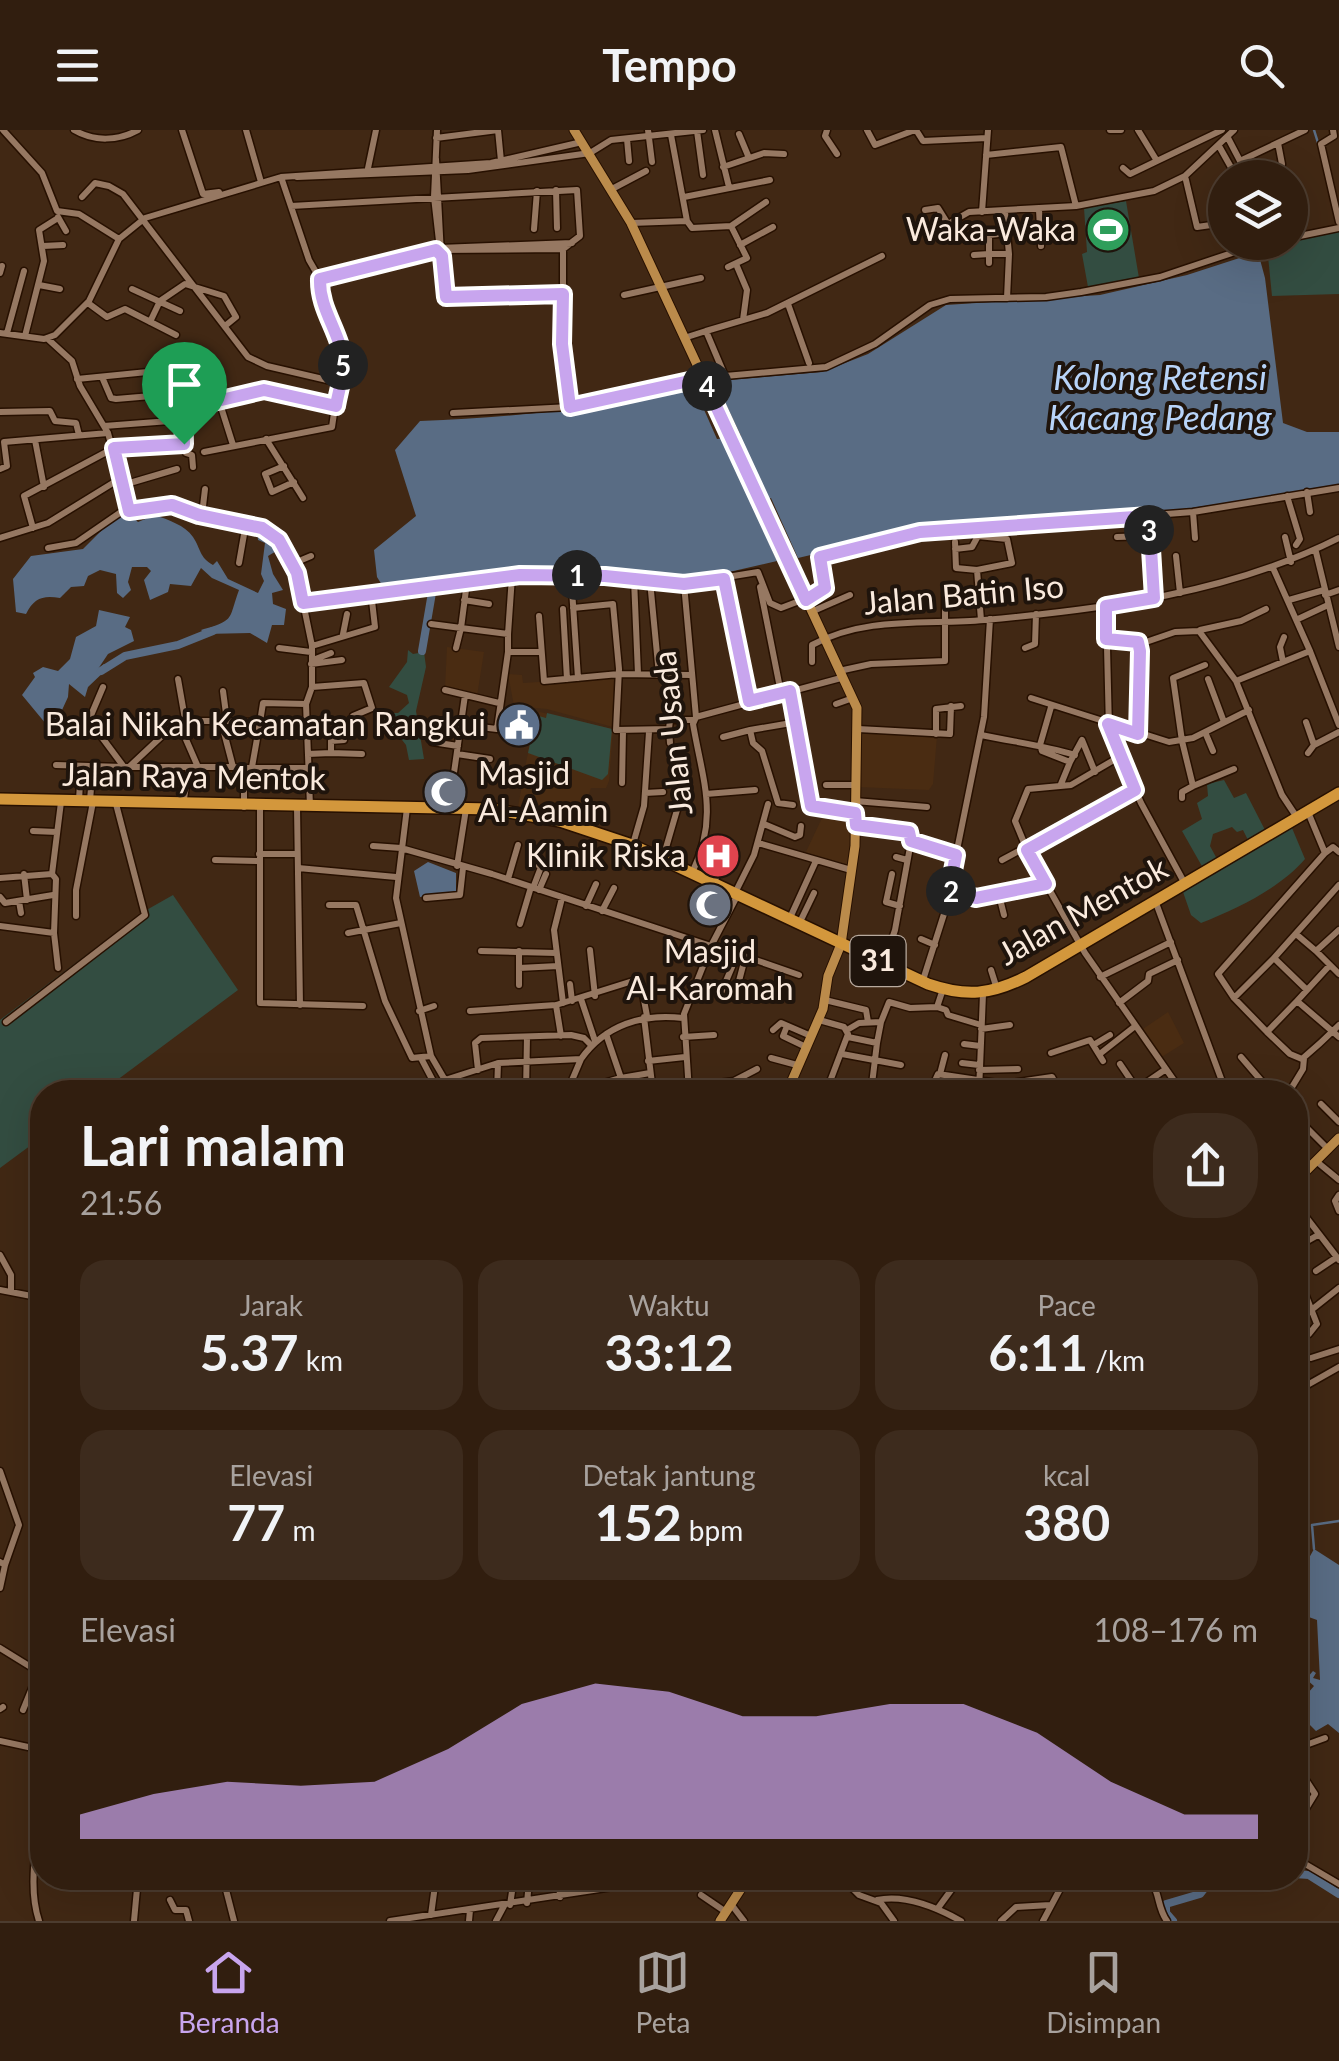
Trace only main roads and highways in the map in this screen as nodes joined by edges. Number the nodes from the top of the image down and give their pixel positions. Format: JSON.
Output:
{"nodes":[{"id":1,"x":578,"y":133,"type":"edge"},
{"id":2,"x":1339,"y":793,"type":"edge"},
{"id":3,"x":0,"y":799,"type":"edge"},
{"id":4,"x":388,"y":809,"type":"joint"},
{"id":5,"x":841,"y":944,"type":"junction"},
{"id":6,"x":792,"y":1080,"type":"edge"},
{"id":7,"x":1339,"y":1138,"type":"edge"},
{"id":8,"x":1308,"y":1170,"type":"edge"},
{"id":9,"x":743,"y":1890,"type":"edge"},
{"id":10,"x":732,"y":1915,"type":"edge"}],
"edges":[{"from":1,"to":5,"type":"main road"},
{"from":2,"to":5,"type":"highway","name":"Jalan Mentok","number":"31"},
{"from":3,"to":4,"type":"highway","name":"Jalan Raya Mentok","number":"31"},
{"from":4,"to":5,"type":"highway","name":"Jalan Mentok","number":"31"},
{"from":5,"to":6,"type":"main road"},
{"from":7,"to":8,"type":"main road"},
{"from":9,"to":10,"type":"main road"}]}
